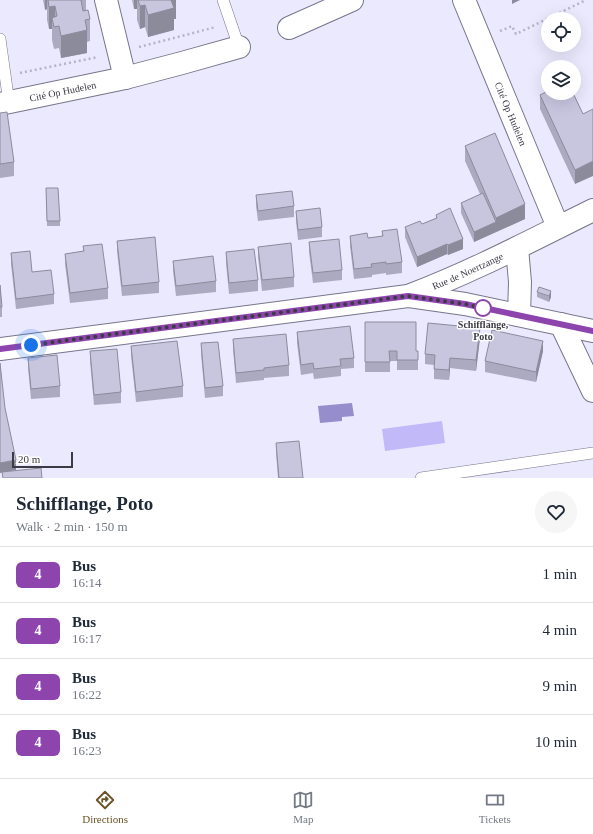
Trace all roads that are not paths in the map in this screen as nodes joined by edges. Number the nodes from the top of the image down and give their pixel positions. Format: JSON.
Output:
{"nodes":[{"id":1,"x":106,"y":0,"type":"edge"},
{"id":2,"x":223,"y":0,"type":"edge"},
{"id":3,"x":464,"y":0,"type":"edge"},
{"id":4,"x":348,"y":1,"type":"edge"},
{"id":5,"x":289,"y":28,"type":"dead end"},
{"id":6,"x":0,"y":39,"type":"edge"},
{"id":7,"x":239,"y":47,"type":"joint"},
{"id":8,"x":125,"y":78,"type":"junction"},
{"id":9,"x":4,"y":103,"type":"edge"},
{"id":10,"x":593,"y":210,"type":"edge"},
{"id":11,"x":558,"y":227,"type":"junction"},
{"id":12,"x":517,"y":248,"type":"junction"},
{"id":13,"x":408,"y":296,"type":"junction"},
{"id":14,"x":519,"y":315,"type":"junction"},
{"id":15,"x":561,"y":324,"type":"junction"},
{"id":16,"x":593,"y":331,"type":"edge"},
{"id":17,"x":0,"y":349,"type":"edge"},
{"id":18,"x":593,"y":391,"type":"edge"},
{"id":19,"x":593,"y":453,"type":"edge"},
{"id":20,"x":421,"y":478,"type":"edge"}],
"edges":[{"from":1,"to":8,"type":"main road"},
{"from":2,"to":7,"type":"lane"},
{"from":3,"to":11,"type":"main road","name":"Cité Op Hudelen"},
{"from":4,"to":5,"type":"main road"},
{"from":6,"to":9,"type":"lane"},
{"from":7,"to":8,"type":"main road","name":"Cité Op Hudelen"},
{"from":8,"to":9,"type":"main road","name":"Cité Op Hudelen"},
{"from":10,"to":11,"type":"main road","name":"Rue de Noertzange"},
{"from":11,"to":12,"type":"main road","name":"Rue de Noertzange"},
{"from":12,"to":13,"type":"main road","name":"Rue de Noertzange"},
{"from":12,"to":14,"type":"main road"},
{"from":13,"to":14,"type":"main road"},
{"from":13,"to":17,"type":"main road","name":"Rue de Noertzange"},
{"from":14,"to":15,"type":"main road"},
{"from":15,"to":16,"type":"main road"},
{"from":15,"to":18,"type":"main road"},
{"from":19,"to":20,"type":"lane"}]}
